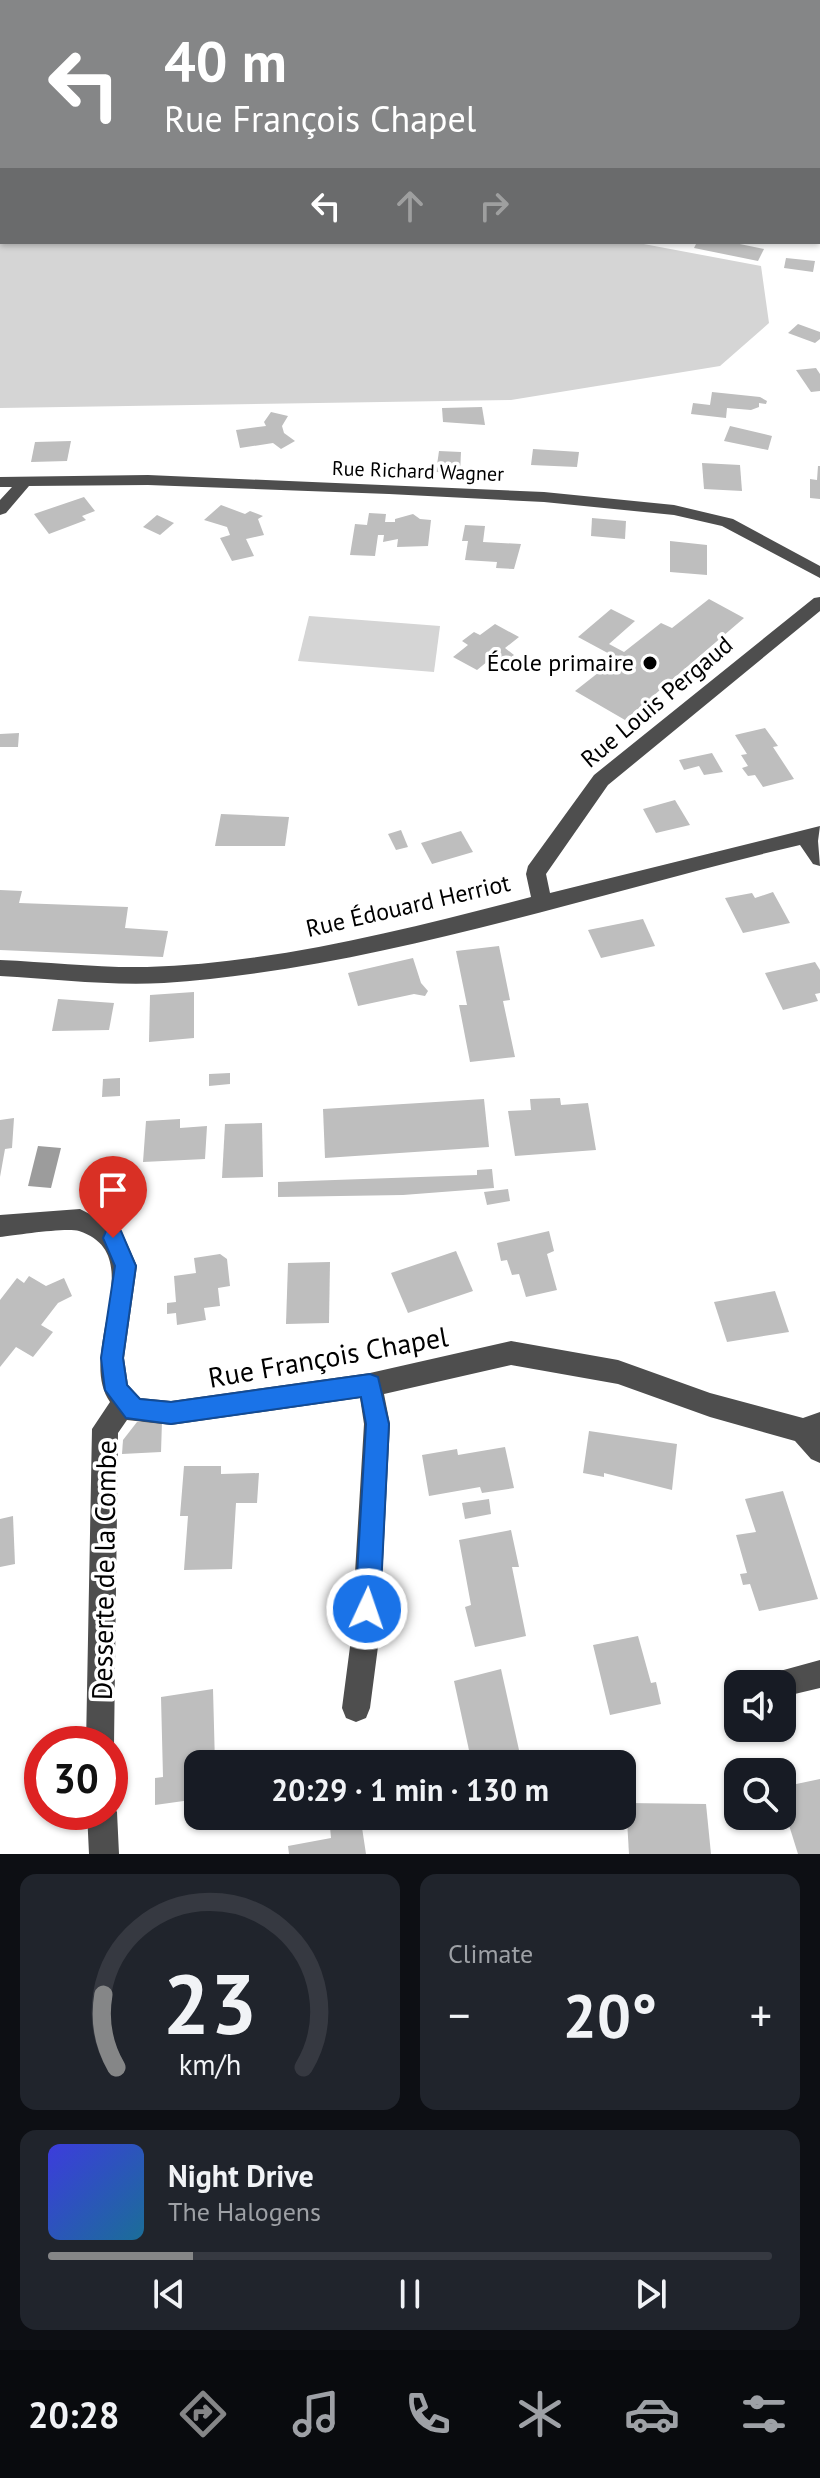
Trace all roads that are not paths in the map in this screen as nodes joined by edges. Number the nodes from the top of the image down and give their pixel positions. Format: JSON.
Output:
{"nodes":[{"id":1,"x":25,"y":481,"type":"junction"},
{"id":2,"x":0,"y":482,"type":"edge"},
{"id":3,"x":0,"y":510,"type":"edge"},
{"id":4,"x":820,"y":573,"type":"edge"},
{"id":5,"x":820,"y":602,"type":"edge"},
{"id":6,"x":812,"y":834,"type":"edge"},
{"id":7,"x":820,"y":859,"type":"edge"},
{"id":8,"x":542,"y":902,"type":"junction"},
{"id":9,"x":0,"y":968,"type":"edge"},
{"id":10,"x":0,"y":1226,"type":"edge"},
{"id":11,"x":370,"y":1385,"type":"junction"},
{"id":12,"x":125,"y":1402,"type":"junction"},
{"id":13,"x":814,"y":1435,"type":"edge"},
{"id":14,"x":820,"y":1674,"type":"edge"},
{"id":15,"x":796,"y":1680,"type":"edge"},
{"id":16,"x":356,"y":1708,"type":"dead end"},
{"id":17,"x":100,"y":1726,"type":"edge"},
{"id":18,"x":103,"y":1830,"type":"edge"},
{"id":19,"x":104,"y":1854,"type":"edge"}],
"edges":[{"from":1,"to":2,"type":"street","name":"Rue Richard Wagner"},
{"from":1,"to":3,"type":"street"},
{"from":1,"to":4,"type":"street","name":"Rue Richard Wagner"},
{"from":5,"to":8,"type":"street","name":"Rue Louis Pergaud"},
{"from":6,"to":7,"type":"street"},
{"from":6,"to":8,"type":"street","name":"Rue Édouard Herriot"},
{"from":8,"to":9,"type":"street","name":"Rue Édouard Herriot"},
{"from":10,"to":12,"type":"street"},
{"from":11,"to":12,"type":"street","name":"Rue François Chapel"},
{"from":11,"to":13,"type":"street","name":"Rue François Chapel"},
{"from":11,"to":16,"type":"street"},
{"from":12,"to":17,"type":"street","name":"Desserte de la Combe"},
{"from":14,"to":15,"type":"street"},
{"from":18,"to":19,"type":"street"}]}
